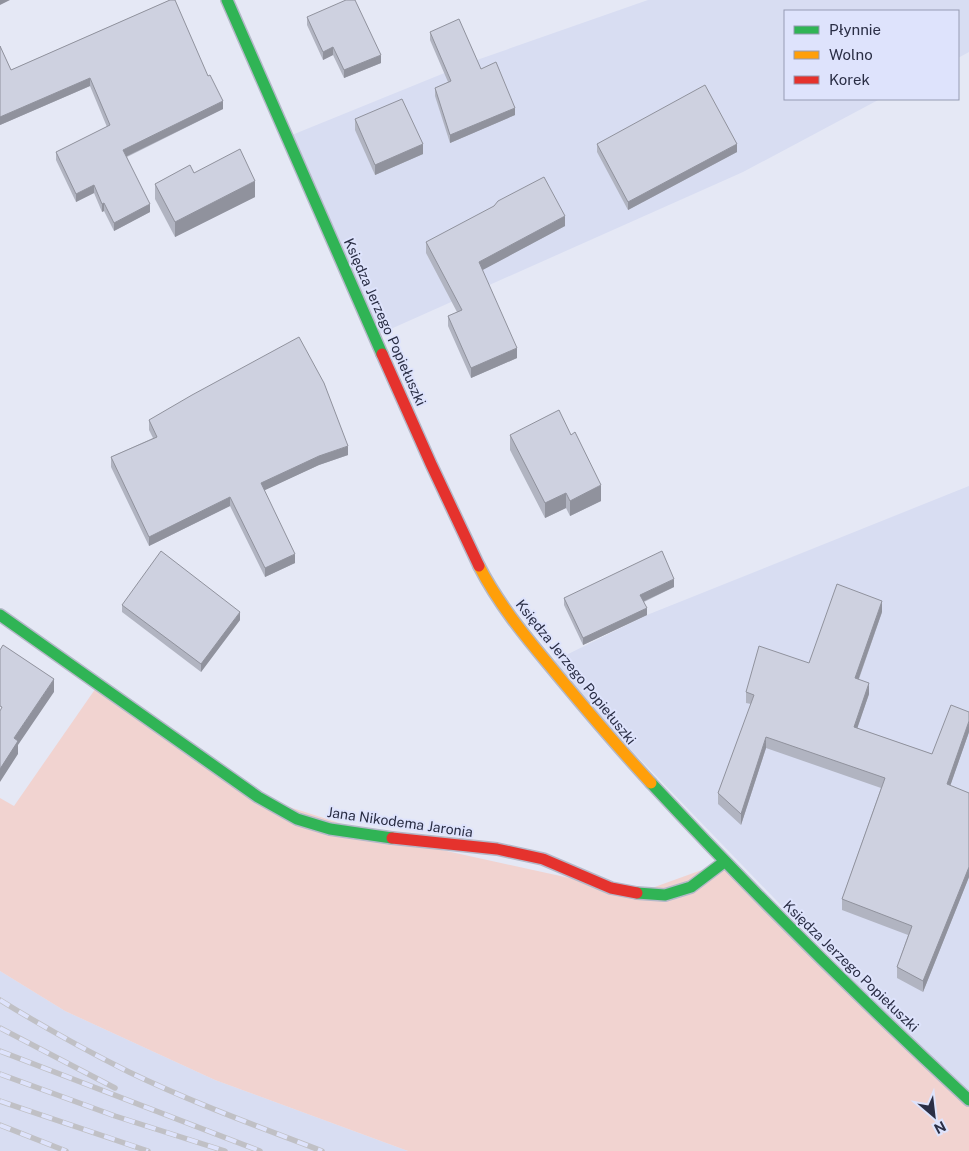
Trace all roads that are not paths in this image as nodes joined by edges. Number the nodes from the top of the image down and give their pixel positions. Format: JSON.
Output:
{"nodes":[{"id":1,"x":227,"y":0,"type":"edge"},
{"id":2,"x":0,"y":615,"type":"edge"},
{"id":3,"x":724,"y":862,"type":"junction"},
{"id":4,"x":969,"y":1100,"type":"edge"}],
"edges":[{"from":1,"to":3,"type":"main road","name":"Księdza Jerzego Popiełuszki"},
{"from":2,"to":3,"type":"main road","name":"Jana Nikodema Jaronia"},
{"from":3,"to":4,"type":"main road","name":"Księdza Jerzego Popiełuszki"}]}
